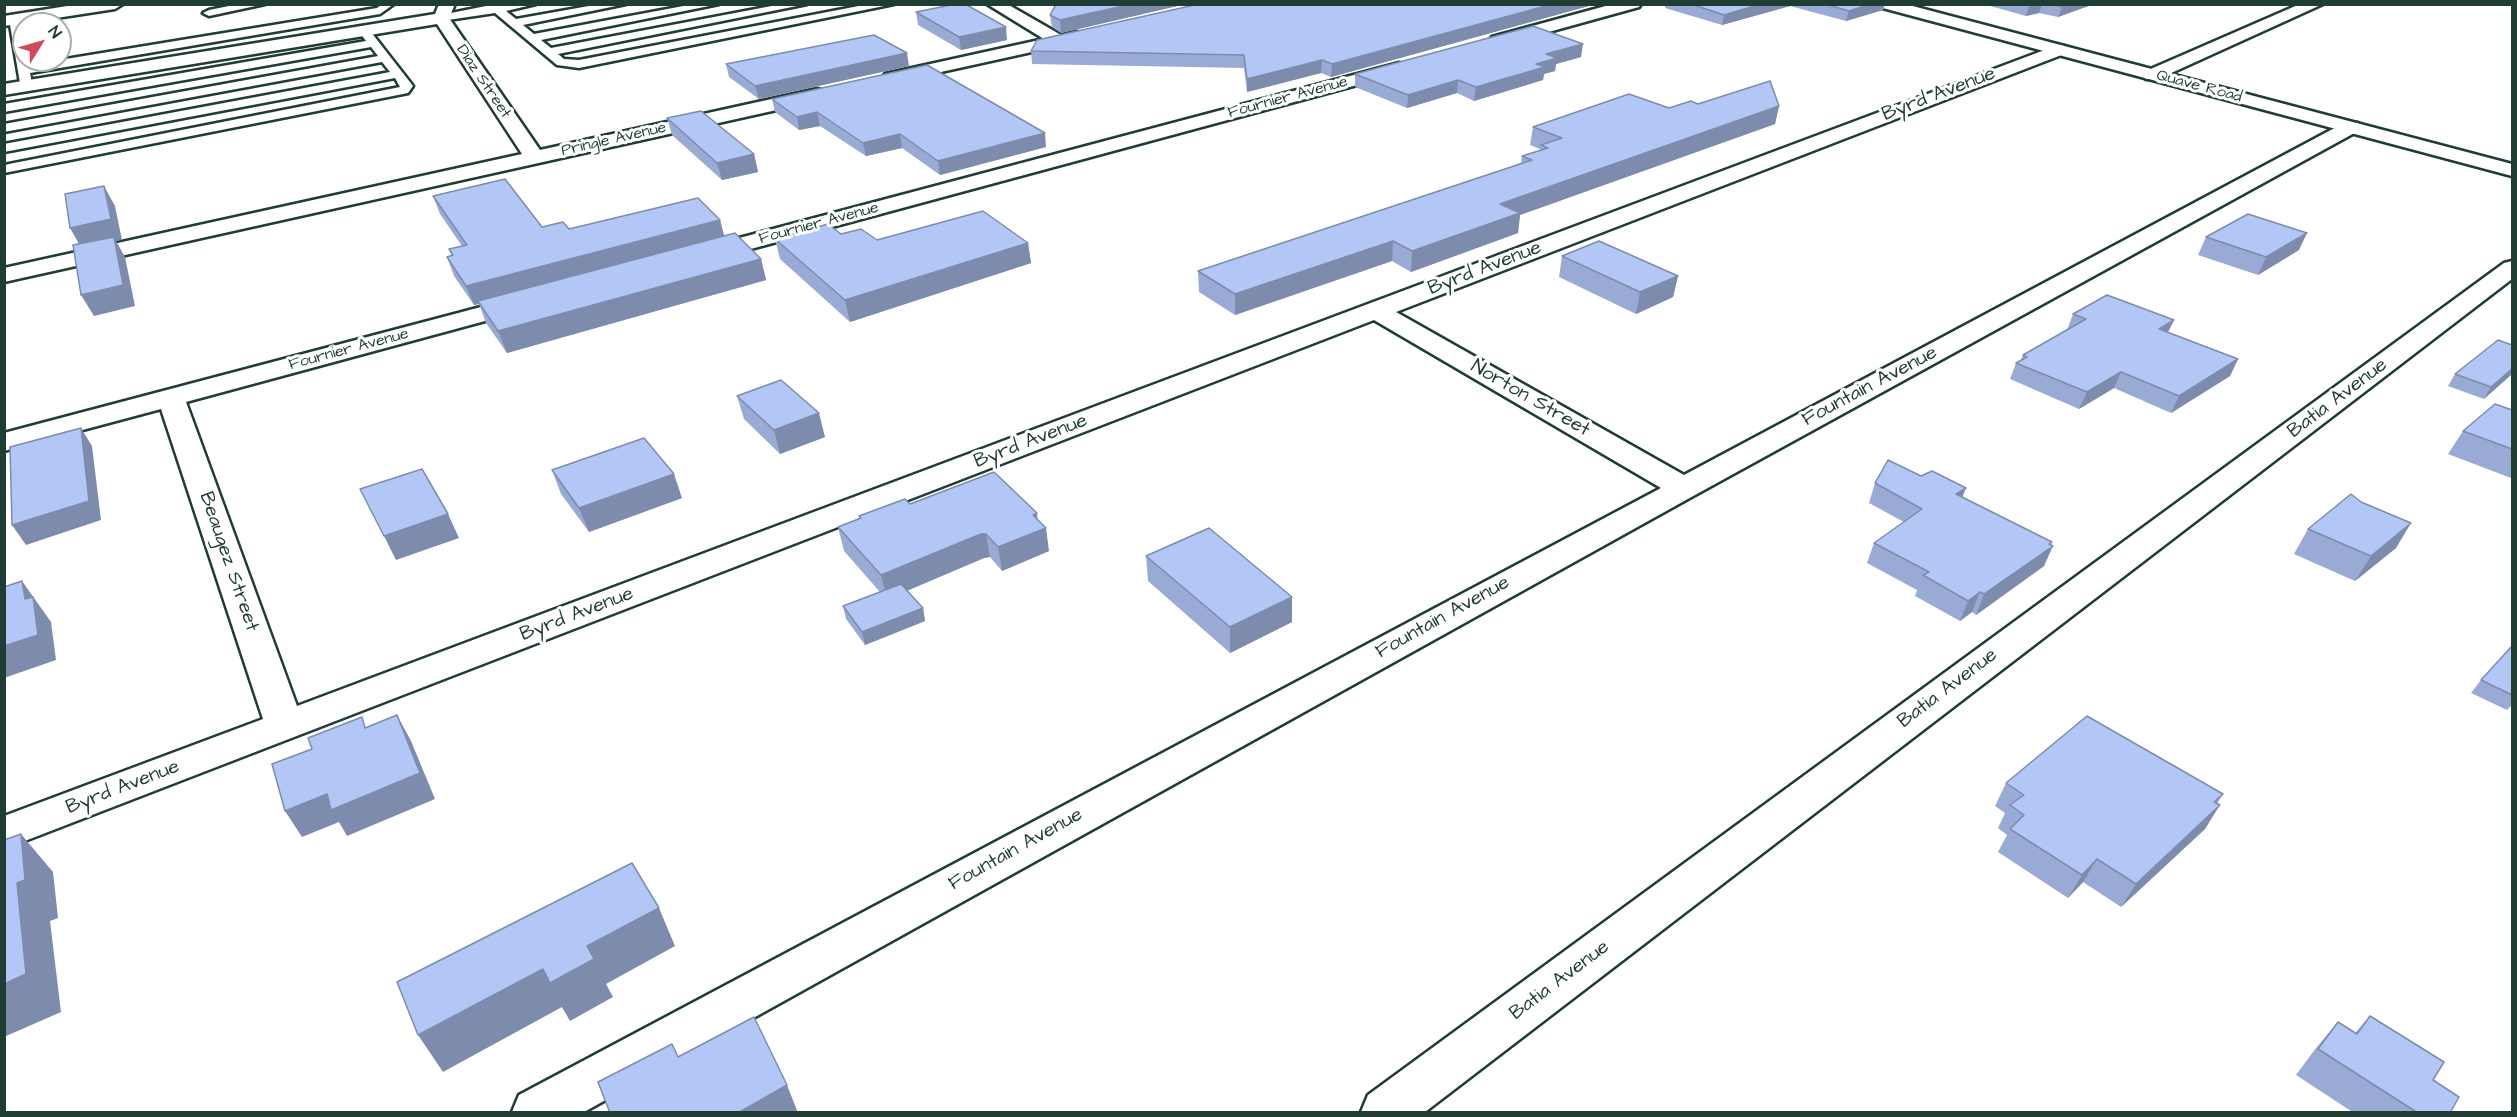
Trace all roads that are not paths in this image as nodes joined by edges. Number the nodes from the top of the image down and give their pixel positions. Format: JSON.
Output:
{"nodes":[{"id":1,"x":115,"y":4,"type":"edge"},
{"id":2,"x":260,"y":4,"type":"edge"},
{"id":3,"x":346,"y":4,"type":"edge"},
{"id":4,"x":389,"y":4,"type":"edge"},
{"id":5,"x":531,"y":4,"type":"edge"},
{"id":6,"x":621,"y":4,"type":"edge"},
{"id":7,"x":714,"y":4,"type":"edge"},
{"id":8,"x":802,"y":4,"type":"edge"},
{"id":9,"x":889,"y":4,"type":"edge"},
{"id":10,"x":995,"y":4,"type":"edge"},
{"id":11,"x":1633,"y":4,"type":"edge"},
{"id":12,"x":1885,"y":4,"type":"edge"},
{"id":13,"x":2315,"y":4,"type":"edge"},
{"id":14,"x":500,"y":7,"type":"edge"},
{"id":15,"x":206,"y":9,"type":"edge"},
{"id":16,"x":444,"y":11,"type":"edge"},
{"id":17,"x":10,"y":20,"type":"edge"},
{"id":18,"x":514,"y":23,"type":"junction"},
{"id":19,"x":363,"y":29,"type":"junction"},
{"id":20,"x":219,"y":32,"type":"junction"},
{"id":21,"x":1094,"y":33,"type":"edge"},
{"id":22,"x":531,"y":38,"type":"junction"},
{"id":23,"x":1059,"y":41,"type":"junction"},
{"id":24,"x":374,"y":43,"type":"junction"},
{"id":25,"x":1472,"y":48,"type":"edge"},
{"id":26,"x":2058,"y":50,"type":"junction"},
{"id":27,"x":549,"y":52,"type":"junction"},
{"id":28,"x":386,"y":58,"type":"junction"},
{"id":29,"x":1415,"y":63,"type":"edge"},
{"id":30,"x":397,"y":74,"type":"junction"},
{"id":31,"x":2152,"y":75,"type":"junction"},
{"id":32,"x":25,"y":78,"type":"junction"},
{"id":33,"x":873,"y":82,"type":"edge"},
{"id":34,"x":4,"y":90,"type":"edge"},
{"id":35,"x":838,"y":90,"type":"edge"},
{"id":36,"x":4,"y":108,"type":"edge"},
{"id":37,"x":2351,"y":127,"type":"junction"},
{"id":38,"x":4,"y":128,"type":"edge"},
{"id":39,"x":4,"y":148,"type":"edge"},
{"id":40,"x":535,"y":158,"type":"junction"},
{"id":41,"x":4,"y":169,"type":"edge"},
{"id":42,"x":2512,"y":170,"type":"edge"},
{"id":43,"x":678,"y":262,"type":"edge"},
{"id":44,"x":2512,"y":268,"type":"edge"},
{"id":45,"x":4,"y":275,"type":"edge"},
{"id":46,"x":540,"y":299,"type":"edge"},
{"id":47,"x":1376,"y":311,"type":"junction"},
{"id":48,"x":171,"y":398,"type":"junction"},
{"id":49,"x":4,"y":442,"type":"edge"},
{"id":50,"x":1684,"y":488,"type":"junction"},
{"id":51,"x":285,"y":726,"type":"junction"},
{"id":52,"x":4,"y":833,"type":"edge"},
{"id":53,"x":537,"y":1113,"type":"edge"},
{"id":54,"x":1386,"y":1113,"type":"edge"}],
"edges":[{"from":1,"to":17,"type":"street"},
{"from":2,"to":15,"type":"lane"},
{"from":3,"to":20,"type":"lane"},
{"from":4,"to":20,"type":"lane"},
{"from":5,"to":14,"type":"lane"},
{"from":6,"to":18,"type":"lane"},
{"from":7,"to":22,"type":"lane"},
{"from":8,"to":27,"type":"lane"},
{"from":9,"to":27,"type":"lane"},
{"from":10,"to":23,"type":"street"},
{"from":11,"to":25,"type":"street"},
{"from":12,"to":26,"type":"street","name":"Quave Road"},
{"from":13,"to":31,"type":"street"},
{"from":14,"to":16,"type":"lane"},
{"from":14,"to":18,"type":"lane"},
{"from":15,"to":20,"type":"lane"},
{"from":16,"to":19,"type":"street"},
{"from":16,"to":40,"type":"street","name":"Diaz Street"},
{"from":17,"to":32,"type":"lane"},
{"from":18,"to":22,"type":"lane"},
{"from":19,"to":24,"type":"lane"},
{"from":19,"to":32,"type":"street"},
{"from":20,"to":32,"type":"lane"},
{"from":21,"to":23,"type":"street"},
{"from":22,"to":27,"type":"lane"},
{"from":23,"to":33,"type":"street"},
{"from":24,"to":28,"type":"lane"},
{"from":24,"to":36,"type":"lane"},
{"from":26,"to":31,"type":"street","name":"Quave Road"},
{"from":26,"to":47,"type":"street","name":"Byrd Avenue"},
{"from":28,"to":30,"type":"lane"},
{"from":28,"to":38,"type":"lane"},
{"from":29,"to":43,"type":"street","name":"Fournier Avenue"},
{"from":30,"to":39,"type":"lane"},
{"from":30,"to":41,"type":"lane"},
{"from":31,"to":37,"type":"street","name":"Quave Road"},
{"from":32,"to":34,"type":"street"},
{"from":35,"to":40,"type":"street","name":"Pringle Avenue"},
{"from":37,"to":42,"type":"street","name":"Quave Road"},
{"from":37,"to":50,"type":"street","name":"Fountain Avenue"},
{"from":40,"to":45,"type":"street","name":"Pringle Avenue"},
{"from":44,"to":54,"type":"street","name":"Batia Avenue"},
{"from":46,"to":48,"type":"street","name":"Fournier Avenue"},
{"from":47,"to":50,"type":"street","name":"Norton Street"},
{"from":47,"to":51,"type":"street","name":"Byrd Avenue"},
{"from":48,"to":49,"type":"street","name":"Fournier Avenue"},
{"from":48,"to":51,"type":"street","name":"Beaugez Street"},
{"from":50,"to":53,"type":"street","name":"Fountain Avenue"},
{"from":51,"to":52,"type":"street","name":"Byrd Avenue"}]}
